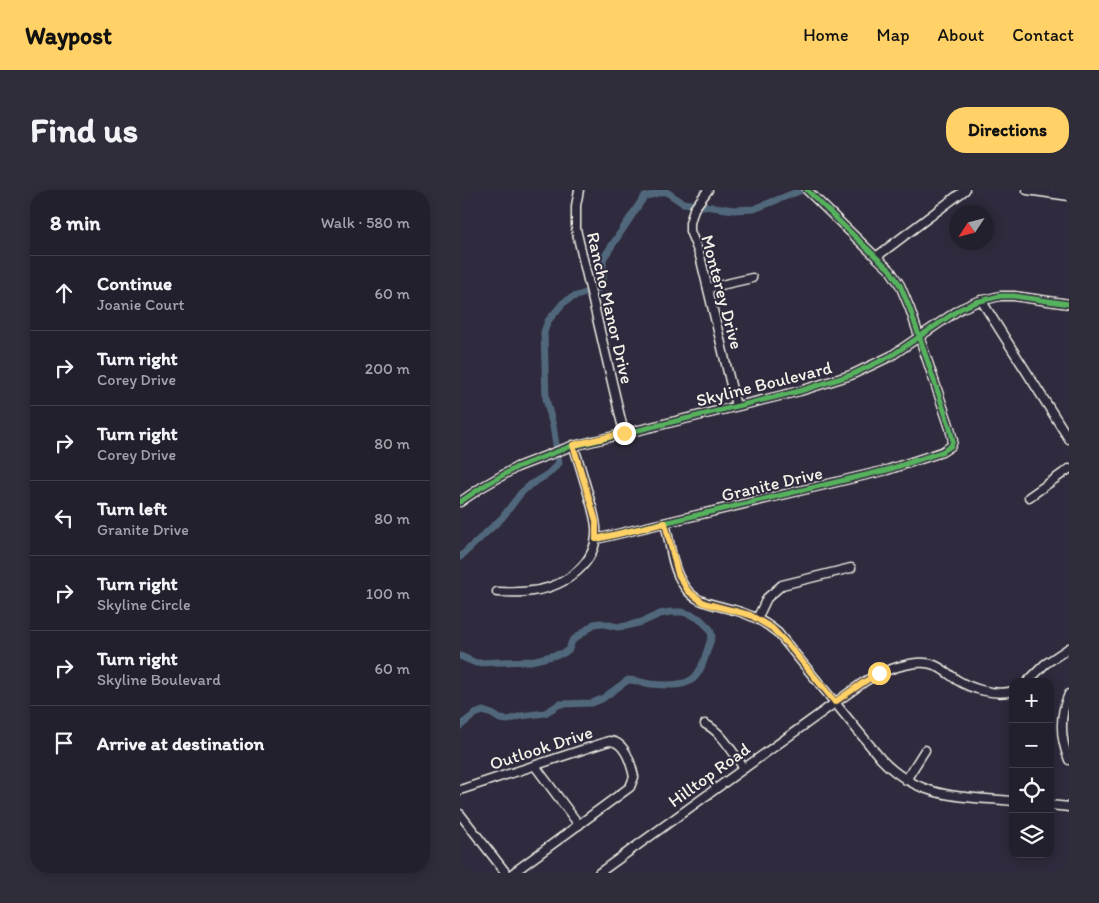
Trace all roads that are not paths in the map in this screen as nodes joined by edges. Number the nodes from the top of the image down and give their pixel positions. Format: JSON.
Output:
{"nodes":[{"id":1,"x":579,"y":190,"type":"edge"},
{"id":2,"x":708,"y":190,"type":"edge"},
{"id":3,"x":808,"y":190,"type":"edge"},
{"id":4,"x":965,"y":190,"type":"edge"},
{"id":5,"x":1027,"y":190,"type":"edge"},
{"id":6,"x":1069,"y":196,"type":"edge"},
{"id":7,"x":876,"y":257,"type":"junction"},
{"id":8,"x":752,"y":278,"type":"dead end"},
{"id":9,"x":708,"y":288,"type":"junction"},
{"id":10,"x":981,"y":300,"type":"junction"},
{"id":11,"x":1069,"y":304,"type":"edge"},
{"id":12,"x":920,"y":338,"type":"junction"},
{"id":13,"x":736,"y":406,"type":"junction"},
{"id":14,"x":624,"y":433,"type":"junction"},
{"id":15,"x":1069,"y":439,"type":"edge"},
{"id":16,"x":573,"y":445,"type":"junction"},
{"id":17,"x":1069,"y":468,"type":"edge"},
{"id":18,"x":1030,"y":497,"type":"dead end"},
{"id":19,"x":460,"y":502,"type":"edge"},
{"id":20,"x":665,"y":523,"type":"junction"},
{"id":21,"x":596,"y":539,"type":"junction"},
{"id":22,"x":851,"y":568,"type":"dead end"},
{"id":23,"x":497,"y":592,"type":"dead end"},
{"id":24,"x":757,"y":619,"type":"junction"},
{"id":25,"x":1069,"y":648,"type":"edge"},
{"id":26,"x":1031,"y":678,"type":"edge"},
{"id":27,"x":1009,"y":691,"type":"edge"},
{"id":28,"x":1069,"y":694,"type":"edge"},
{"id":29,"x":835,"y":702,"type":"junction"},
{"id":30,"x":705,"y":724,"type":"dead end"},
{"id":31,"x":925,"y":750,"type":"dead end"},
{"id":32,"x":1069,"y":760,"type":"edge"},
{"id":33,"x":535,"y":766,"type":"junction"},
{"id":34,"x":744,"y":768,"type":"junction"},
{"id":35,"x":906,"y":780,"type":"junction"},
{"id":36,"x":460,"y":790,"type":"edge"},
{"id":37,"x":1009,"y":801,"type":"edge"},
{"id":38,"x":1054,"y":805,"type":"edge"},
{"id":39,"x":1069,"y":807,"type":"edge"},
{"id":40,"x":460,"y":814,"type":"edge"},
{"id":41,"x":579,"y":825,"type":"junction"},
{"id":42,"x":506,"y":873,"type":"edge"},
{"id":43,"x":513,"y":873,"type":"edge"},
{"id":44,"x":599,"y":873,"type":"edge"}],
"edges":[{"from":1,"to":14,"type":"street","name":"Rancho Manor Drive"},
{"from":2,"to":9,"type":"street","name":"Monterey Drive"},
{"from":3,"to":7,"type":"street"},
{"from":4,"to":7,"type":"street"},
{"from":5,"to":6,"type":"street"},
{"from":7,"to":12,"type":"street"},
{"from":8,"to":9,"type":"street"},
{"from":9,"to":13,"type":"street","name":"Monterey Drive"},
{"from":10,"to":11,"type":"street","name":"Skyline Boulevard"},
{"from":10,"to":12,"type":"street","name":"Skyline Boulevard"},
{"from":10,"to":15,"type":"street"},
{"from":12,"to":13,"type":"street","name":"Skyline Boulevard"},
{"from":12,"to":20,"type":"street","name":"Granite Drive"},
{"from":13,"to":14,"type":"street","name":"Skyline Boulevard"},
{"from":14,"to":16,"type":"street","name":"Skyline Boulevard"},
{"from":16,"to":19,"type":"street","name":"Skyline Boulevard"},
{"from":16,"to":21,"type":"street"},
{"from":17,"to":18,"type":"street"},
{"from":20,"to":21,"type":"street","name":"Granite Drive"},
{"from":20,"to":24,"type":"street"},
{"from":21,"to":23,"type":"street"},
{"from":22,"to":24,"type":"street"},
{"from":24,"to":29,"type":"street"},
{"from":25,"to":26,"type":"street"},
{"from":27,"to":29,"type":"street","name":"Hilltop Road"},
{"from":28,"to":32,"type":"street"},
{"from":29,"to":34,"type":"street","name":"Hilltop Road"},
{"from":29,"to":35,"type":"street"},
{"from":30,"to":34,"type":"street"},
{"from":31,"to":35,"type":"street"},
{"from":33,"to":36,"type":"street","name":"Outlook Drive"},
{"from":33,"to":41,"type":"street"},
{"from":33,"to":41,"type":"street","name":"Outlook Drive"},
{"from":34,"to":44,"type":"street","name":"Hilltop Road"},
{"from":35,"to":37,"type":"street"},
{"from":38,"to":39,"type":"street"},
{"from":40,"to":42,"type":"street"},
{"from":41,"to":43,"type":"street","name":"Outlook Drive"}]}
